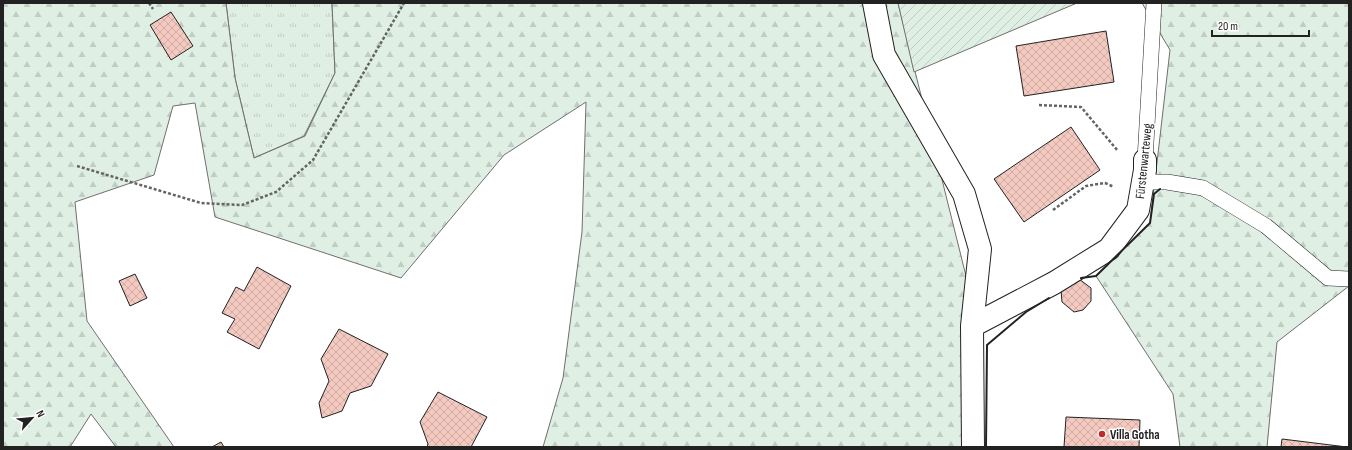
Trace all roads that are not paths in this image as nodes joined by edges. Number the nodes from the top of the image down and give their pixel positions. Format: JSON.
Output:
{"nodes":[{"id":1,"x":874,"y":3,"type":"edge"},
{"id":2,"x":1154,"y":3,"type":"edge"},
{"id":3,"x":1145,"y":160,"type":"joint"},
{"id":4,"x":1141,"y":190,"type":"junction"},
{"id":5,"x":1349,"y":279,"type":"edge"},
{"id":6,"x":972,"y":326,"type":"junction"},
{"id":7,"x":973,"y":447,"type":"edge"}],
"edges":[{"from":1,"to":6,"type":"street"},
{"from":2,"to":3,"type":"lane","name":"Fürstenwarteweg"},
{"from":3,"to":4,"type":"street","name":"Fürstenwarteweg"},
{"from":4,"to":5,"type":"lane"},
{"from":4,"to":6,"type":"street","name":"Fürstenwarteweg"},
{"from":6,"to":7,"type":"street"}]}
